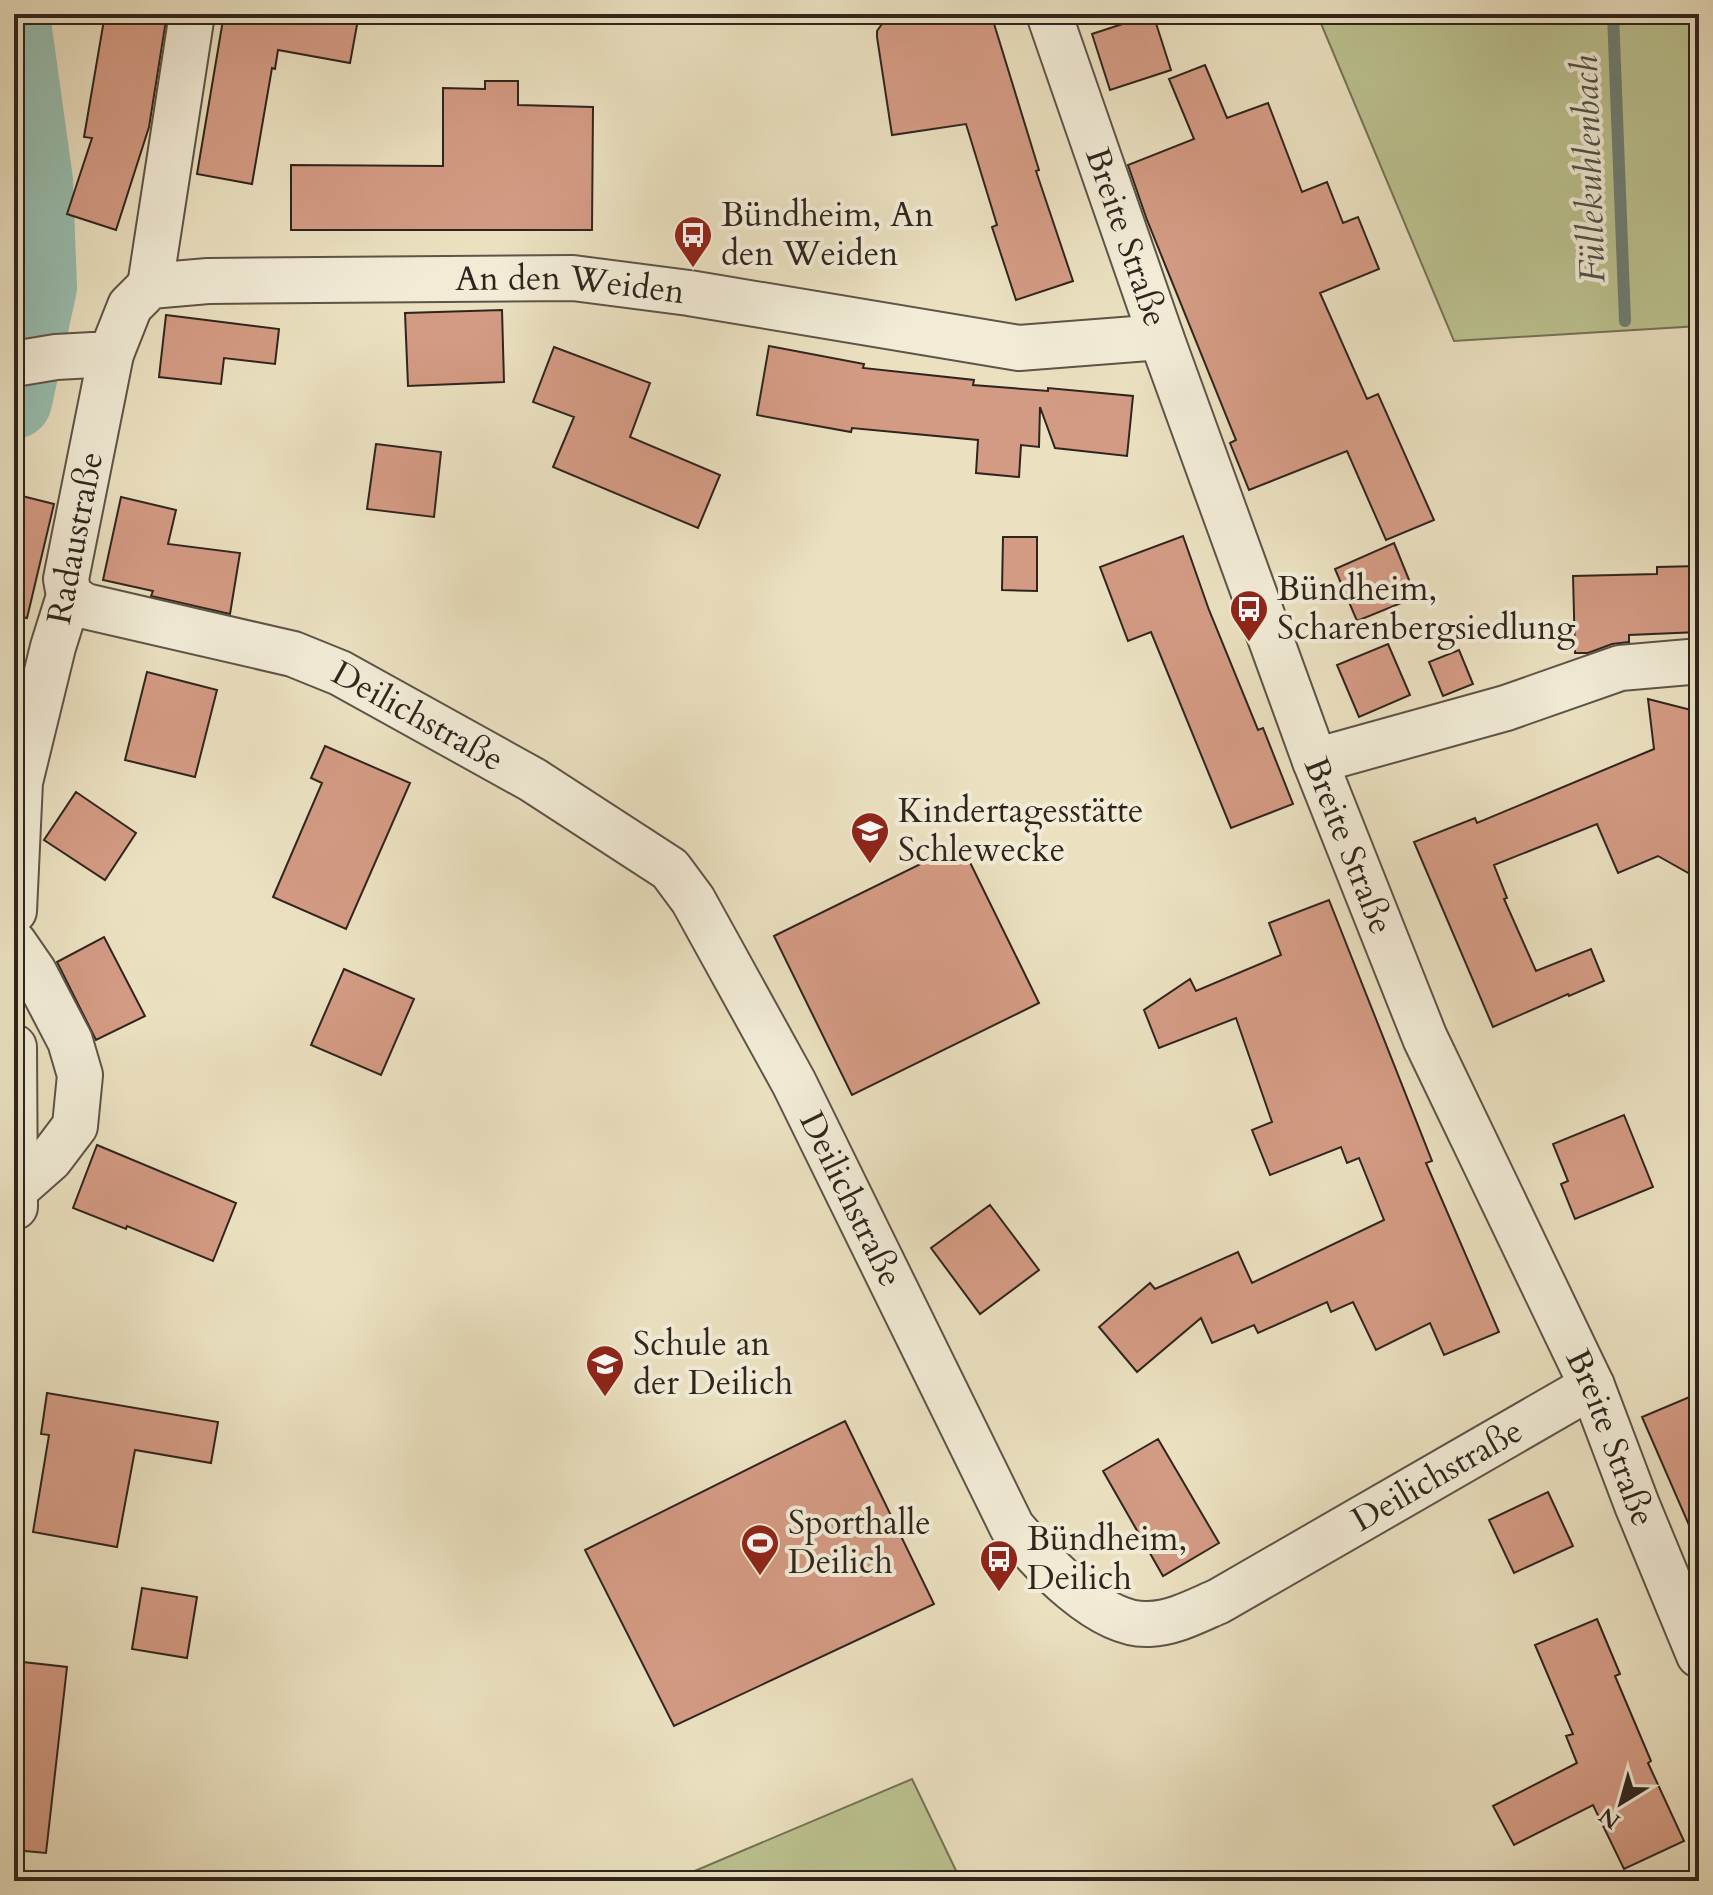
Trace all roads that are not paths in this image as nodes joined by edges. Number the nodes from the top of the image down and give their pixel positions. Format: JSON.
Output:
{"nodes":[{"id":1,"x":192,"y":14,"type":"edge"},
{"id":2,"x":1049,"y":14,"type":"edge"},
{"id":3,"x":150,"y":286,"type":"junction"},
{"id":4,"x":1161,"y":337,"type":"junction"},
{"id":5,"x":111,"y":354,"type":"junction"},
{"id":6,"x":14,"y":364,"type":"edge"},
{"id":7,"x":69,"y":596,"type":"junction"},
{"id":8,"x":1699,"y":663,"type":"edge"},
{"id":9,"x":1315,"y":761,"type":"junction"},
{"id":10,"x":14,"y":911,"type":"edge"},
{"id":11,"x":14,"y":943,"type":"edge"},
{"id":12,"x":14,"y":1047,"type":"edge"},
{"id":13,"x":15,"y":1201,"type":"edge"},
{"id":14,"x":1592,"y":1386,"type":"junction"},
{"id":15,"x":1699,"y":1655,"type":"edge"}],
"edges":[{"from":1,"to":3,"type":"street"},
{"from":2,"to":4,"type":"street","name":"Breite Straße"},
{"from":3,"to":4,"type":"street","name":"An den Weiden"},
{"from":3,"to":5,"type":"street"},
{"from":4,"to":9,"type":"street","name":"Breite Straße"},
{"from":5,"to":6,"type":"street"},
{"from":5,"to":7,"type":"street","name":"Radaustraße"},
{"from":7,"to":10,"type":"street","name":"Radaustraße"},
{"from":7,"to":14,"type":"street","name":"Deilichstraße"},
{"from":8,"to":9,"type":"street"},
{"from":9,"to":14,"type":"street","name":"Breite Straße"},
{"from":11,"to":13,"type":"street"},
{"from":12,"to":13,"type":"street"},
{"from":14,"to":15,"type":"street","name":"Breite Straße"}]}
